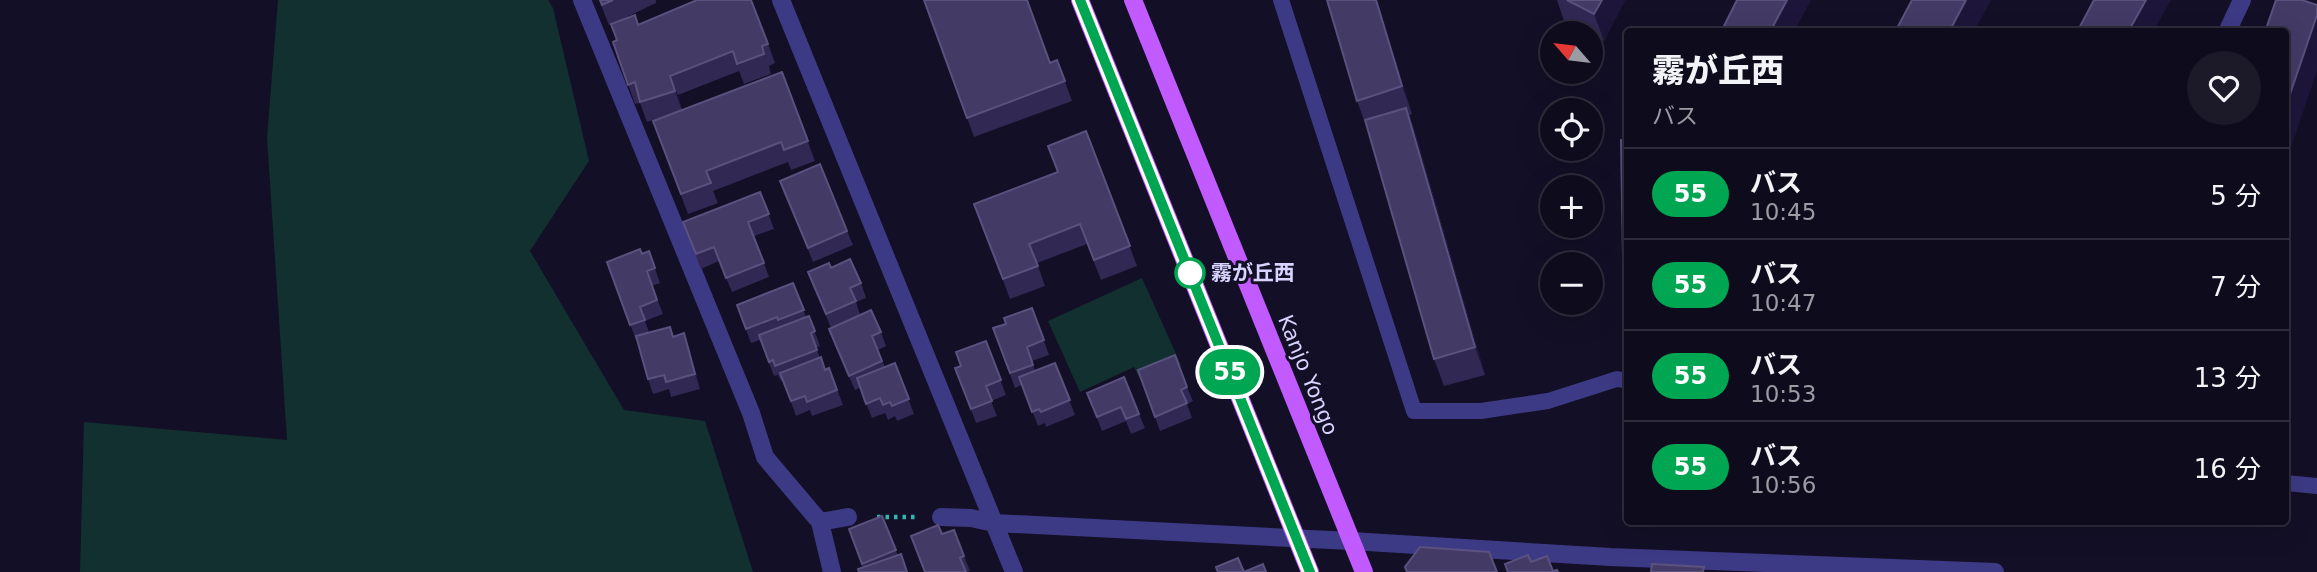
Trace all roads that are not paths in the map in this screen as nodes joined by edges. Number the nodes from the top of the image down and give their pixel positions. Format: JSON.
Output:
{"nodes":[{"id":1,"x":582,"y":0,"type":"edge"},
{"id":2,"x":781,"y":0,"type":"edge"},
{"id":3,"x":1080,"y":0,"type":"edge"},
{"id":4,"x":1133,"y":0,"type":"edge"},
{"id":5,"x":1281,"y":0,"type":"edge"},
{"id":6,"x":2242,"y":0,"type":"edge"},
{"id":7,"x":2229,"y":28,"type":"edge"},
{"id":8,"x":1624,"y":380,"type":"edge"},
{"id":9,"x":2289,"y":483,"type":"edge"},
{"id":10,"x":2317,"y":486,"type":"edge"},
{"id":11,"x":848,"y":517,"type":"road end"},
{"id":12,"x":941,"y":517,"type":"road end"},
{"id":13,"x":820,"y":522,"type":"junction"},
{"id":14,"x":994,"y":523,"type":"junction"},
{"id":15,"x":1296,"y":538,"type":"junction"},
{"id":16,"x":1352,"y":541,"type":"junction"},
{"id":17,"x":1613,"y":565,"type":"edge"},
{"id":18,"x":832,"y":572,"type":"edge"},
{"id":19,"x":1014,"y":572,"type":"edge"},
{"id":20,"x":1310,"y":572,"type":"edge"},
{"id":21,"x":1364,"y":572,"type":"edge"},
{"id":22,"x":1995,"y":572,"type":"edge"}],
"edges":[{"from":1,"to":13,"type":"street"},
{"from":2,"to":14,"type":"street"},
{"from":3,"to":15,"type":"main road"},
{"from":4,"to":16,"type":"main road","name":"Kanjo Yongo"},
{"from":5,"to":8,"type":"lane"},
{"from":6,"to":7,"type":"street"},
{"from":9,"to":10,"type":"lane"},
{"from":11,"to":13,"type":"street"},
{"from":12,"to":14,"type":"street"},
{"from":13,"to":18,"type":"street"},
{"from":14,"to":15,"type":"street"},
{"from":14,"to":19,"type":"street"},
{"from":15,"to":16,"type":"street"},
{"from":15,"to":20,"type":"main road"},
{"from":16,"to":17,"type":"street"},
{"from":16,"to":21,"type":"main road","name":"Kanjo Yongo"},
{"from":17,"to":22,"type":"street"}]}
